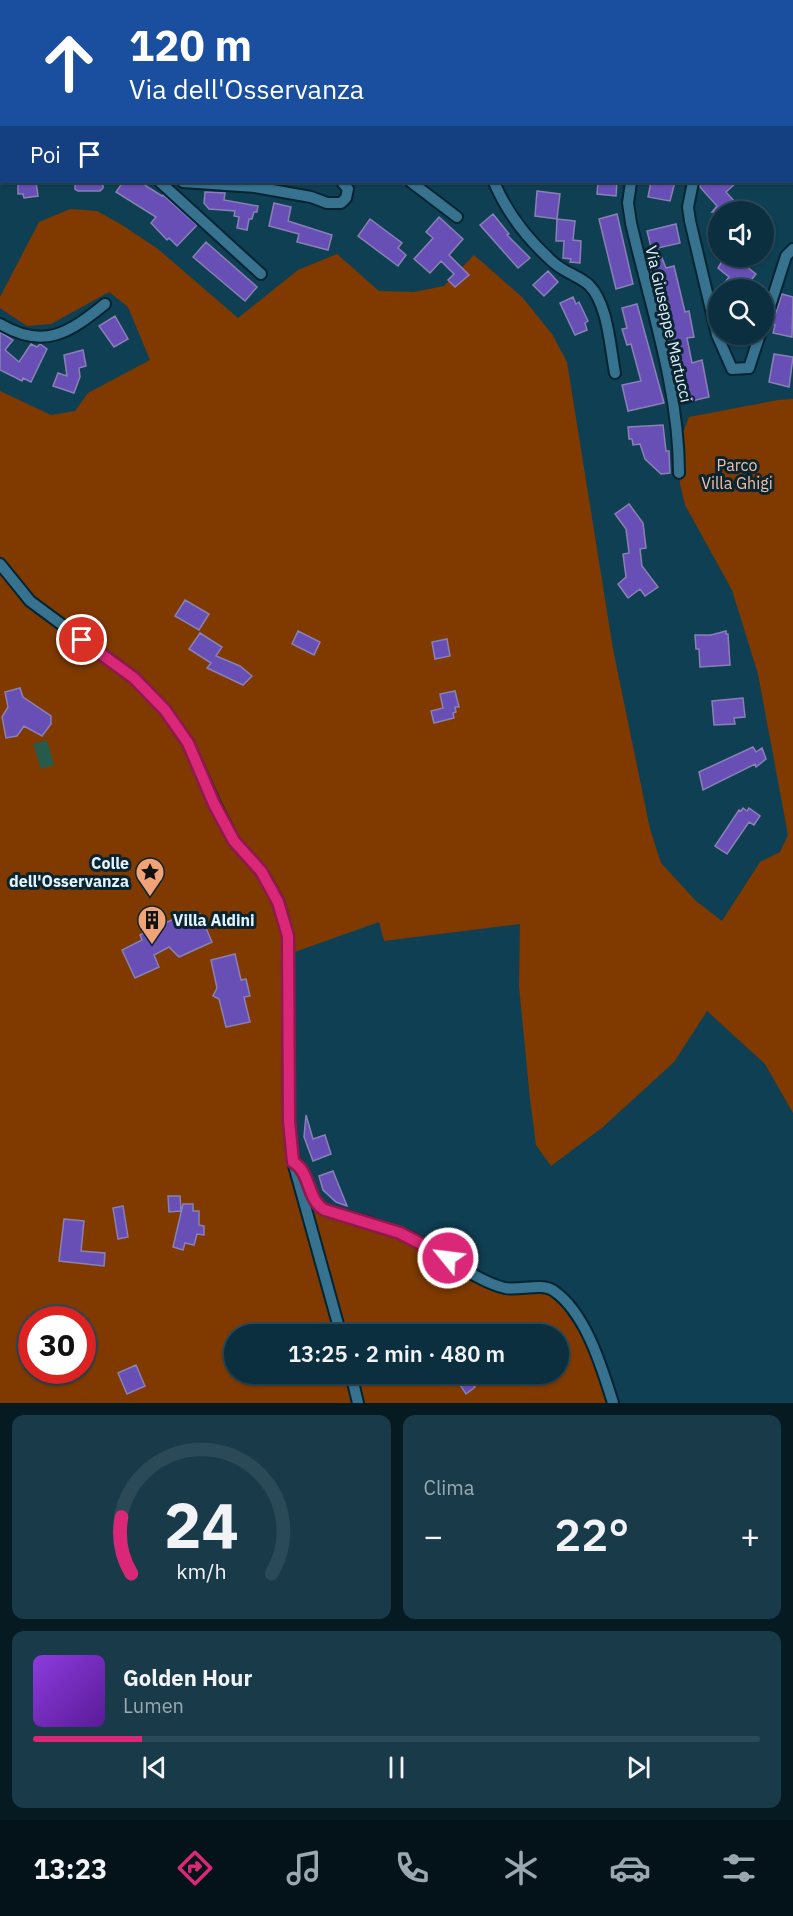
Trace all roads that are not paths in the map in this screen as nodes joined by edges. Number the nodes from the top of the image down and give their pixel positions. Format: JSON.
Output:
{"nodes":[{"id":1,"x":161,"y":183,"type":"edge"},
{"id":2,"x":195,"y":183,"type":"edge"},
{"id":3,"x":343,"y":183,"type":"edge"},
{"id":4,"x":412,"y":183,"type":"edge"},
{"id":5,"x":494,"y":183,"type":"edge"},
{"id":6,"x":631,"y":183,"type":"edge"},
{"id":7,"x":693,"y":183,"type":"edge"},
{"id":8,"x":457,"y":218,"type":"dead end"},
{"id":9,"x":793,"y":249,"type":"edge"},
{"id":10,"x":261,"y":274,"type":"dead end"},
{"id":11,"x":774,"y":294,"type":"edge"},
{"id":12,"x":708,"y":297,"type":"edge"},
{"id":13,"x":105,"y":304,"type":"dead end"},
{"id":14,"x":0,"y":324,"type":"edge"},
{"id":15,"x":721,"y":345,"type":"edge"},
{"id":16,"x":756,"y":345,"type":"edge"},
{"id":17,"x":615,"y":373,"type":"dead end"},
{"id":18,"x":679,"y":473,"type":"dead end"},
{"id":19,"x":0,"y":564,"type":"edge"},
{"id":20,"x":293,"y":1162,"type":"junction"},
{"id":21,"x":338,"y":1324,"type":"edge"},
{"id":22,"x":353,"y":1384,"type":"edge"},
{"id":23,"x":358,"y":1403,"type":"edge"},
{"id":24,"x":613,"y":1403,"type":"edge"}],
"edges":[{"from":1,"to":10,"type":"street"},
{"from":2,"to":3,"type":"street"},
{"from":4,"to":8,"type":"street"},
{"from":5,"to":17,"type":"street"},
{"from":6,"to":18,"type":"street","name":"Via Giuseppe Martucci"},
{"from":7,"to":12,"type":"street"},
{"from":9,"to":11,"type":"street"},
{"from":13,"to":14,"type":"street"},
{"from":15,"to":16,"type":"street"},
{"from":19,"to":20,"type":"street"},
{"from":20,"to":21,"type":"street"},
{"from":20,"to":24,"type":"street"},
{"from":22,"to":23,"type":"street"}]}
